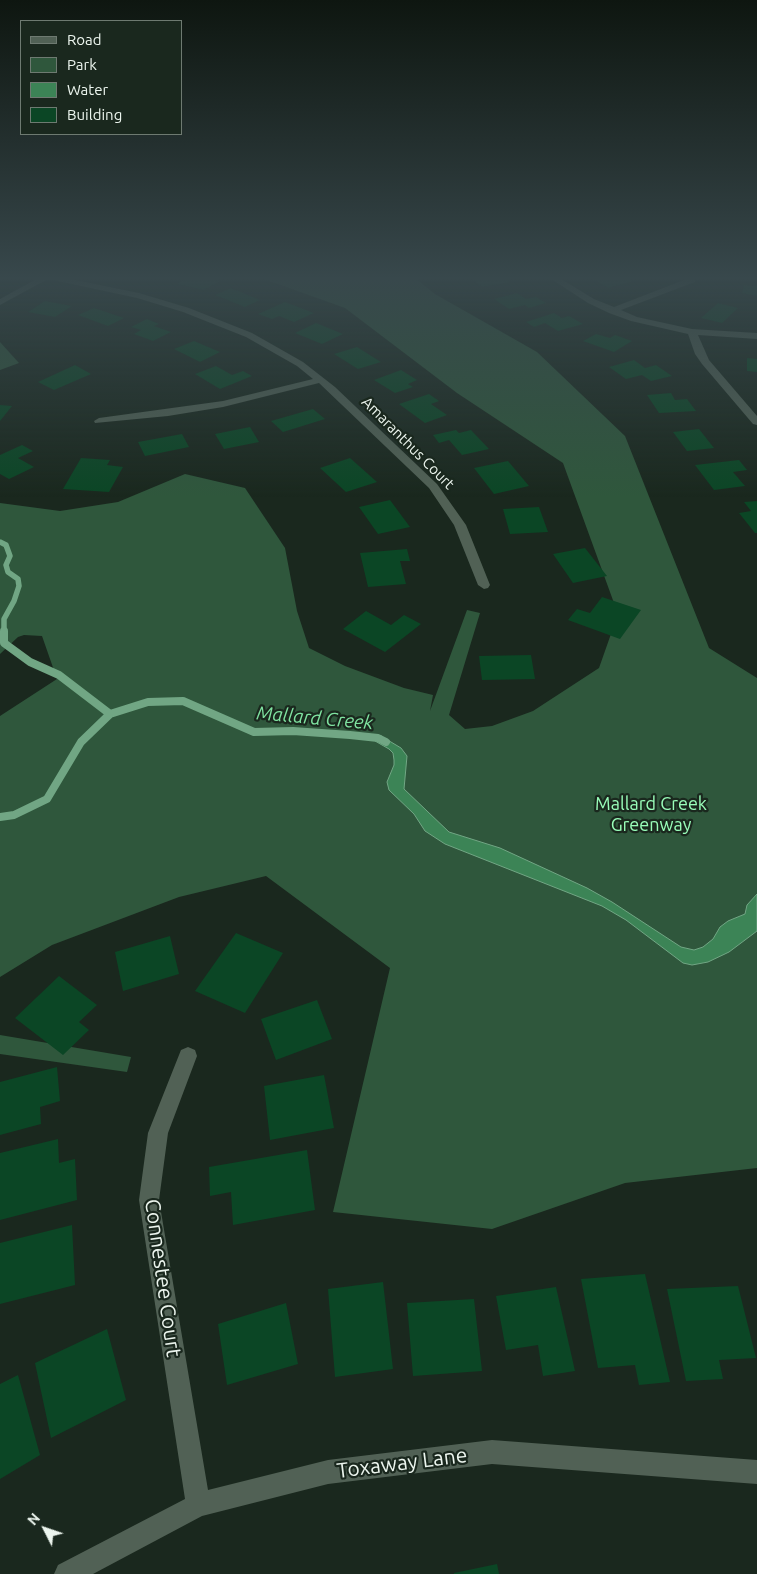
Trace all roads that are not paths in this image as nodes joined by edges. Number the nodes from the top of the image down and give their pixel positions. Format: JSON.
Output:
{"nodes":[{"id":1,"x":279,"y":350,"type":"edge"},
{"id":2,"x":699,"y":350,"type":"edge"},
{"id":3,"x":321,"y":380,"type":"junction"},
{"id":4,"x":99,"y":421,"type":"dead end"},
{"id":5,"x":757,"y":422,"type":"edge"},
{"id":6,"x":484,"y":585,"type":"dead end"},
{"id":7,"x":188,"y":1056,"type":"dead end"},
{"id":8,"x":757,"y":1472,"type":"edge"},
{"id":9,"x":198,"y":1505,"type":"junction"},
{"id":10,"x":67,"y":1574,"type":"edge"}],
"edges":[{"from":1,"to":3,"type":"street","name":"Amaranthus Court"},
{"from":2,"to":5,"type":"street"},
{"from":3,"to":4,"type":"street"},
{"from":3,"to":6,"type":"street","name":"Amaranthus Court"},
{"from":7,"to":9,"type":"street","name":"Connestee Court"},
{"from":8,"to":9,"type":"street","name":"Toxaway Lane"},
{"from":9,"to":10,"type":"street","name":"Toxaway Lane"}]}
